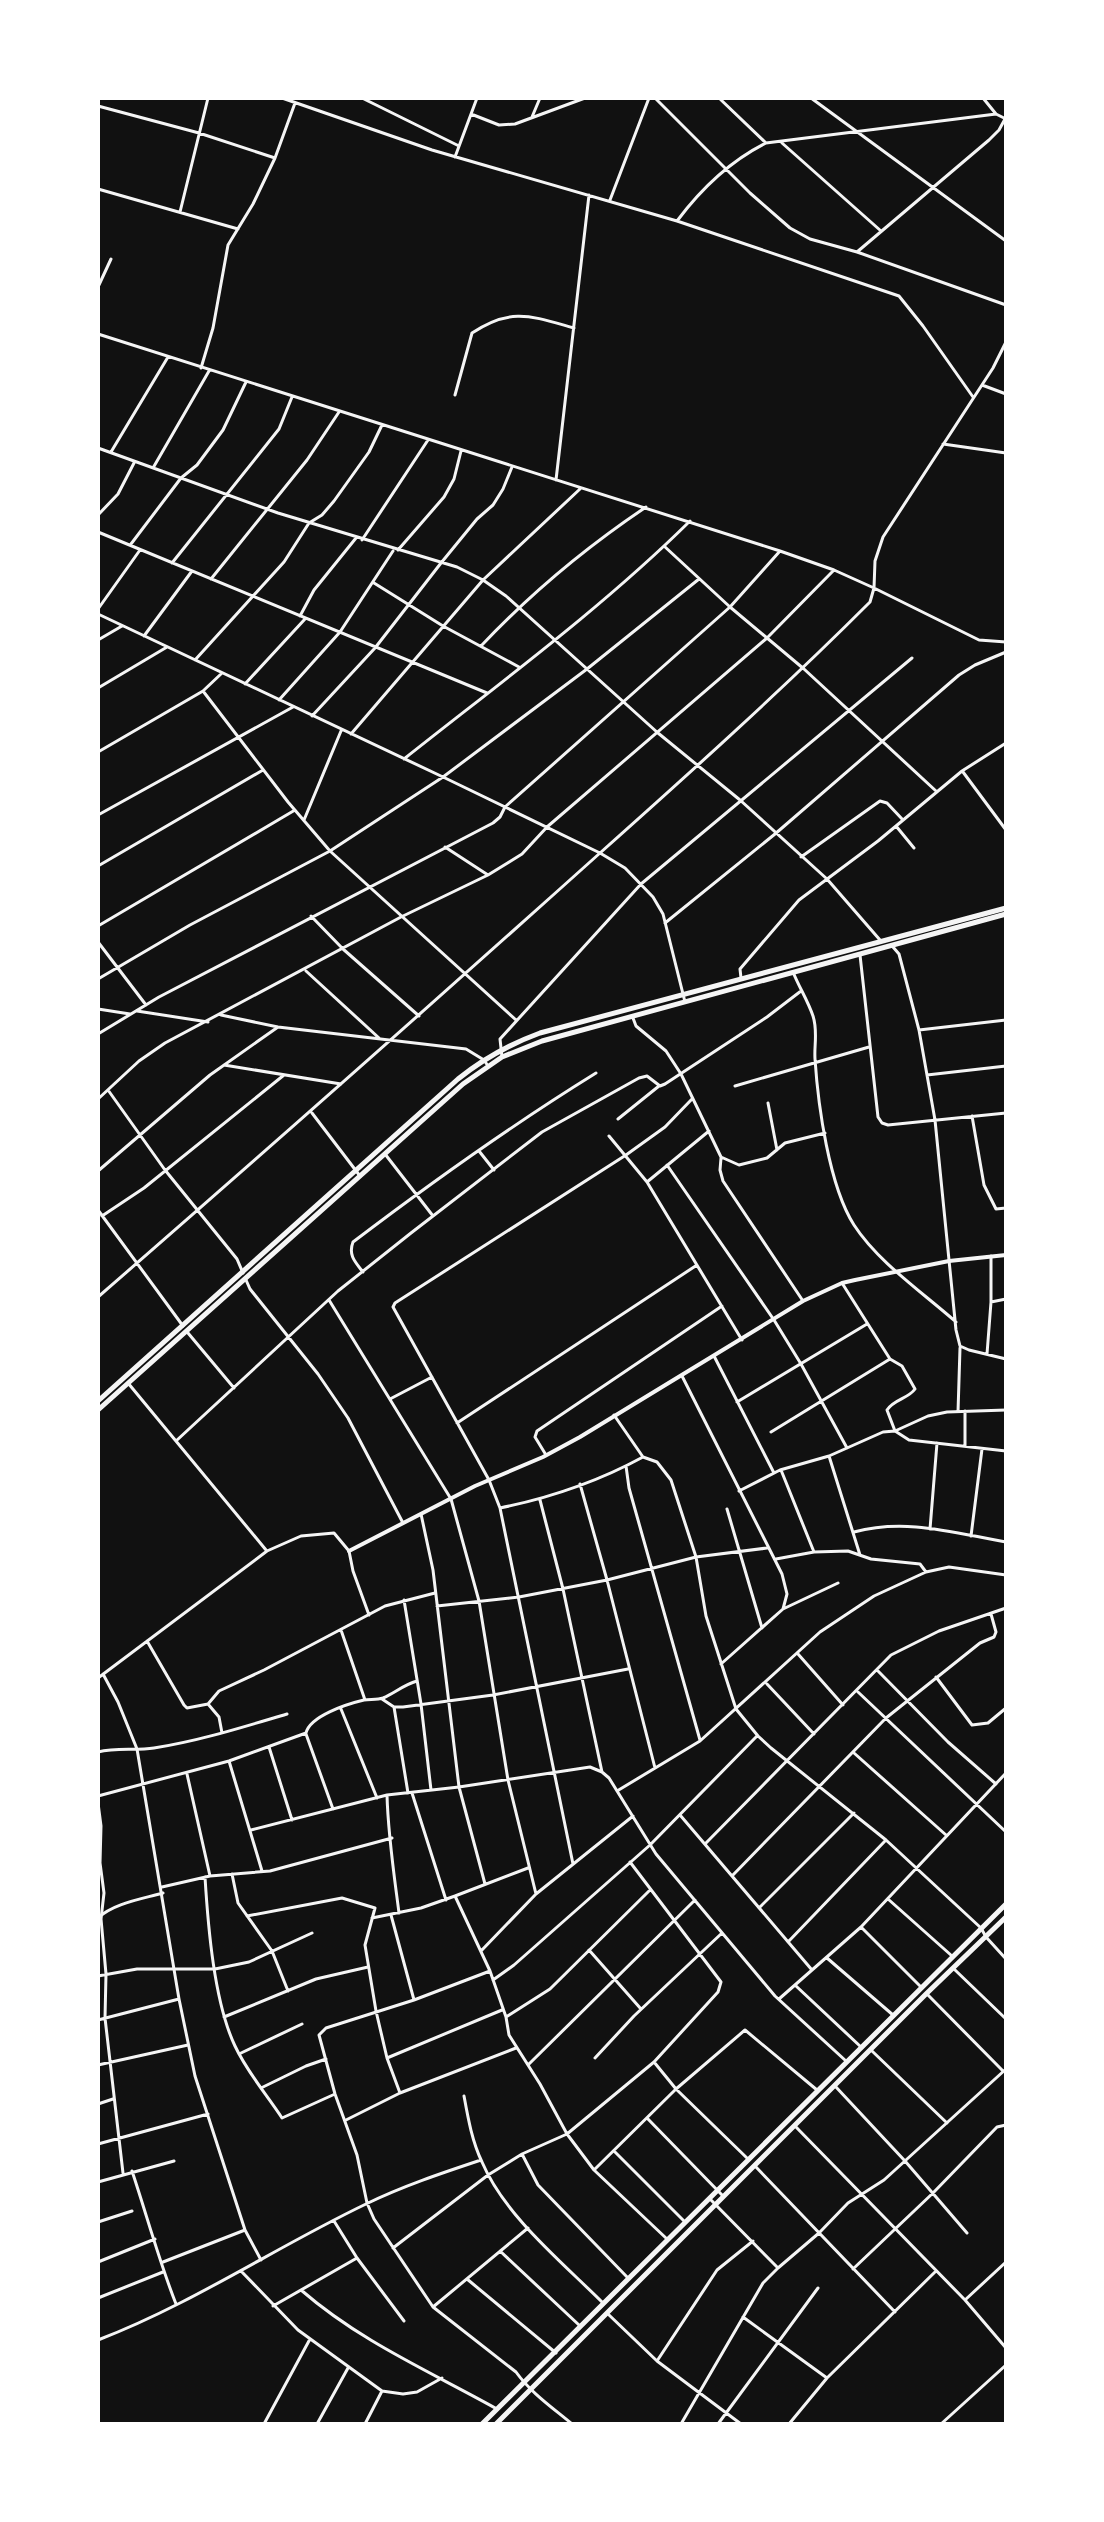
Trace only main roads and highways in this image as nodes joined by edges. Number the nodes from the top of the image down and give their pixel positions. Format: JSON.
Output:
{"nodes":[{"id":1,"x":1006,"y":908,"type":"edge"},
{"id":2,"x":1006,"y":914,"type":"edge"},
{"id":3,"x":892,"y":943,"type":"junction"},
{"id":4,"x":883,"y":945,"type":"junction"},
{"id":5,"x":684,"y":998,"type":"junction"},
{"id":6,"x":358,"y":1174,"type":"junction"},
{"id":7,"x":184,"y":1328,"type":"junction"},
{"id":8,"x":99,"y":1397,"type":"edge"},
{"id":9,"x":98,"y":1410,"type":"edge"},
{"id":10,"x":1006,"y":1904,"type":"edge"},
{"id":11,"x":1006,"y":1917,"type":"edge"},
{"id":12,"x":482,"y":2424,"type":"edge"},
{"id":13,"x":496,"y":2424,"type":"edge"}],
"edges":[{"from":1,"to":3,"type":"main road"},
{"from":2,"to":3,"type":"main road"},
{"from":3,"to":4,"type":"main road"},
{"from":4,"to":5,"type":"main road"},
{"from":4,"to":5,"type":"main road"},
{"from":5,"to":6,"type":"main road"},
{"from":5,"to":6,"type":"main road"},
{"from":6,"to":7,"type":"main road"},
{"from":7,"to":8,"type":"main road"},
{"from":7,"to":9,"type":"main road"},
{"from":10,"to":12,"type":"main road"},
{"from":11,"to":13,"type":"main road"}]}
